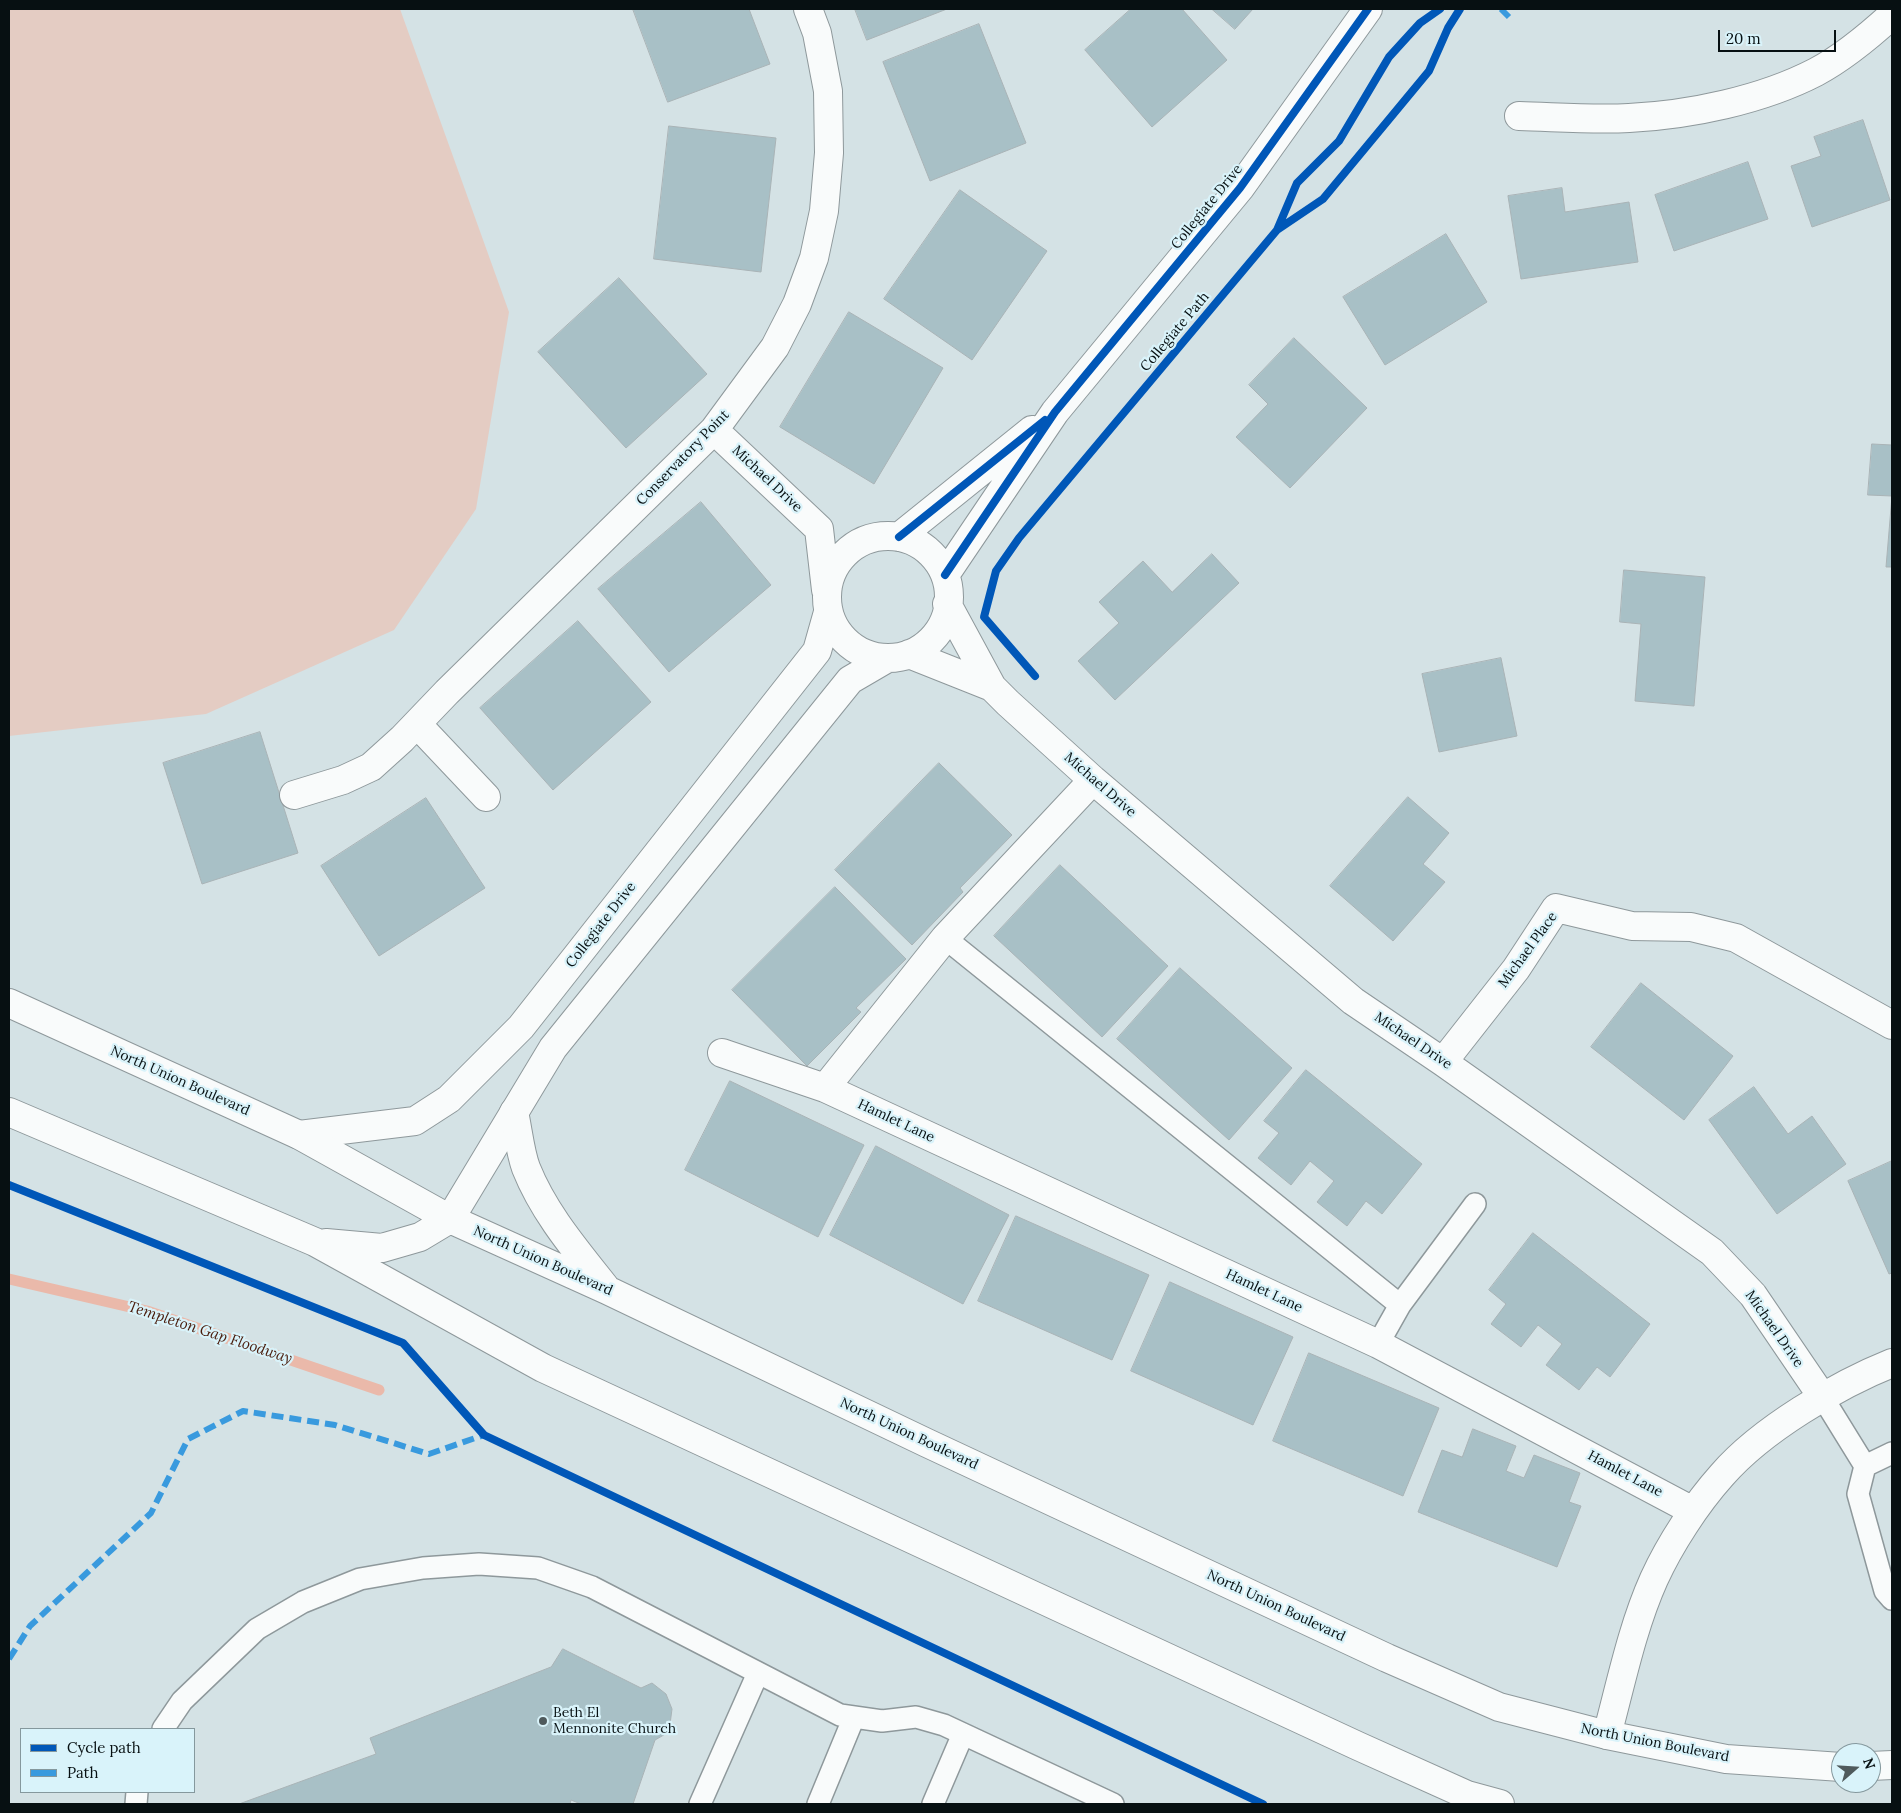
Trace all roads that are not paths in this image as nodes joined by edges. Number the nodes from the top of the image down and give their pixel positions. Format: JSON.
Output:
{"nodes":[{"id":1,"x":808,"y":9,"type":"edge"},
{"id":2,"x":1368,"y":9,"type":"edge"},
{"id":3,"x":1892,"y":16,"type":"edge"},
{"id":4,"x":1519,"y":116,"type":"dead end"},
{"id":5,"x":1055,"y":412,"type":"junction"},
{"id":6,"x":714,"y":430,"type":"junction"},
{"id":7,"x":819,"y":529,"type":"junction"},
{"id":8,"x":889,"y":537,"type":"junction"},
{"id":9,"x":945,"y":575,"type":"junction"},
{"id":10,"x":827,"y":602,"type":"junction"},
{"id":11,"x":947,"y":604,"type":"junction"},
{"id":12,"x":898,"y":656,"type":"junction"},
{"id":13,"x":992,"y":687,"type":"junction"},
{"id":14,"x":417,"y":724,"type":"junction"},
{"id":15,"x":1093,"y":780,"type":"junction"},
{"id":16,"x":294,"y":795,"type":"dead end"},
{"id":17,"x":486,"y":798,"type":"dead end"},
{"id":18,"x":945,"y":938,"type":"junction"},
{"id":19,"x":9,"y":1003,"type":"edge"},
{"id":20,"x":1892,"y":1025,"type":"edge"},
{"id":21,"x":722,"y":1052,"type":"dead end"},
{"id":22,"x":1443,"y":1062,"type":"junction"},
{"id":23,"x":825,"y":1088,"type":"junction"},
{"id":24,"x":9,"y":1112,"type":"edge"},
{"id":25,"x":514,"y":1112,"type":"junction"},
{"id":26,"x":299,"y":1135,"type":"junction"},
{"id":27,"x":1475,"y":1204,"type":"dead end"},
{"id":28,"x":450,"y":1219,"type":"junction"},
{"id":29,"x":314,"y":1242,"type":"junction"},
{"id":30,"x":607,"y":1290,"type":"junction"},
{"id":31,"x":1400,"y":1305,"type":"junction"},
{"id":32,"x":1378,"y":1344,"type":"junction"},
{"id":33,"x":1892,"y":1363,"type":"edge"},
{"id":34,"x":1822,"y":1398,"type":"junction"},
{"id":35,"x":1892,"y":1453,"type":"edge"},
{"id":36,"x":1865,"y":1466,"type":"junction"},
{"id":37,"x":1693,"y":1511,"type":"junction"},
{"id":38,"x":1892,"y":1599,"type":"edge"},
{"id":39,"x":758,"y":1673,"type":"junction"},
{"id":40,"x":854,"y":1717,"type":"junction"},
{"id":41,"x":164,"y":1728,"type":"edge"},
{"id":42,"x":963,"y":1734,"type":"junction"},
{"id":43,"x":1607,"y":1735,"type":"junction"},
{"id":44,"x":1831,"y":1766,"type":"edge"},
{"id":45,"x":700,"y":1804,"type":"edge"},
{"id":46,"x":818,"y":1804,"type":"edge"},
{"id":47,"x":933,"y":1804,"type":"edge"},
{"id":48,"x":1113,"y":1804,"type":"edge"},
{"id":49,"x":1500,"y":1804,"type":"edge"}],
"edges":[{"from":1,"to":6,"type":"street","name":"Conservatory Point"},
{"from":2,"to":5,"type":"street","name":"Collegiate Drive"},
{"from":3,"to":4,"type":"street"},
{"from":5,"to":8,"type":"street","name":"Collegiate Drive"},
{"from":5,"to":9,"type":"street","name":"Collegiate Drive"},
{"from":6,"to":7,"type":"street","name":"Michael Drive"},
{"from":6,"to":14,"type":"street","name":"Conservatory Point"},
{"from":7,"to":8,"type":"street"},
{"from":7,"to":10,"type":"street"},
{"from":8,"to":9,"type":"street"},
{"from":8,"to":10,"type":"street"},
{"from":9,"to":11,"type":"street"},
{"from":10,"to":12,"type":"street"},
{"from":10,"to":26,"type":"street","name":"Collegiate Drive"},
{"from":11,"to":12,"type":"street"},
{"from":11,"to":13,"type":"street","name":"Michael Drive"},
{"from":12,"to":13,"type":"street","name":"Michael Drive"},
{"from":12,"to":25,"type":"street"},
{"from":13,"to":15,"type":"street","name":"Michael Drive"},
{"from":14,"to":16,"type":"street","name":"Conservatory Point"},
{"from":14,"to":17,"type":"street"},
{"from":15,"to":18,"type":"street"},
{"from":15,"to":22,"type":"street","name":"Michael Drive"},
{"from":18,"to":23,"type":"street"},
{"from":18,"to":31,"type":"lane"},
{"from":19,"to":26,"type":"street","name":"North Union Boulevard"},
{"from":20,"to":22,"type":"street","name":"Michael Place"},
{"from":21,"to":23,"type":"street","name":"Hamlet Lane"},
{"from":22,"to":34,"type":"street","name":"Michael Drive"},
{"from":23,"to":32,"type":"street","name":"Hamlet Lane"},
{"from":24,"to":29,"type":"street"},
{"from":25,"to":28,"type":"street"},
{"from":25,"to":30,"type":"street"},
{"from":26,"to":28,"type":"street","name":"North Union Boulevard"},
{"from":27,"to":31,"type":"lane"},
{"from":28,"to":29,"type":"street"},
{"from":28,"to":30,"type":"street","name":"North Union Boulevard"},
{"from":29,"to":49,"type":"street"},
{"from":30,"to":43,"type":"street","name":"North Union Boulevard"},
{"from":31,"to":32,"type":"lane"},
{"from":32,"to":37,"type":"street","name":"Hamlet Lane"},
{"from":33,"to":34,"type":"street"},
{"from":34,"to":36,"type":"lane"},
{"from":34,"to":37,"type":"street"},
{"from":35,"to":36,"type":"lane"},
{"from":36,"to":38,"type":"lane"},
{"from":37,"to":43,"type":"street"},
{"from":39,"to":40,"type":"lane"},
{"from":39,"to":41,"type":"lane"},
{"from":39,"to":45,"type":"lane"},
{"from":40,"to":42,"type":"lane"},
{"from":40,"to":46,"type":"lane"},
{"from":42,"to":47,"type":"lane"},
{"from":42,"to":48,"type":"lane"},
{"from":43,"to":44,"type":"street","name":"North Union Boulevard"}]}
